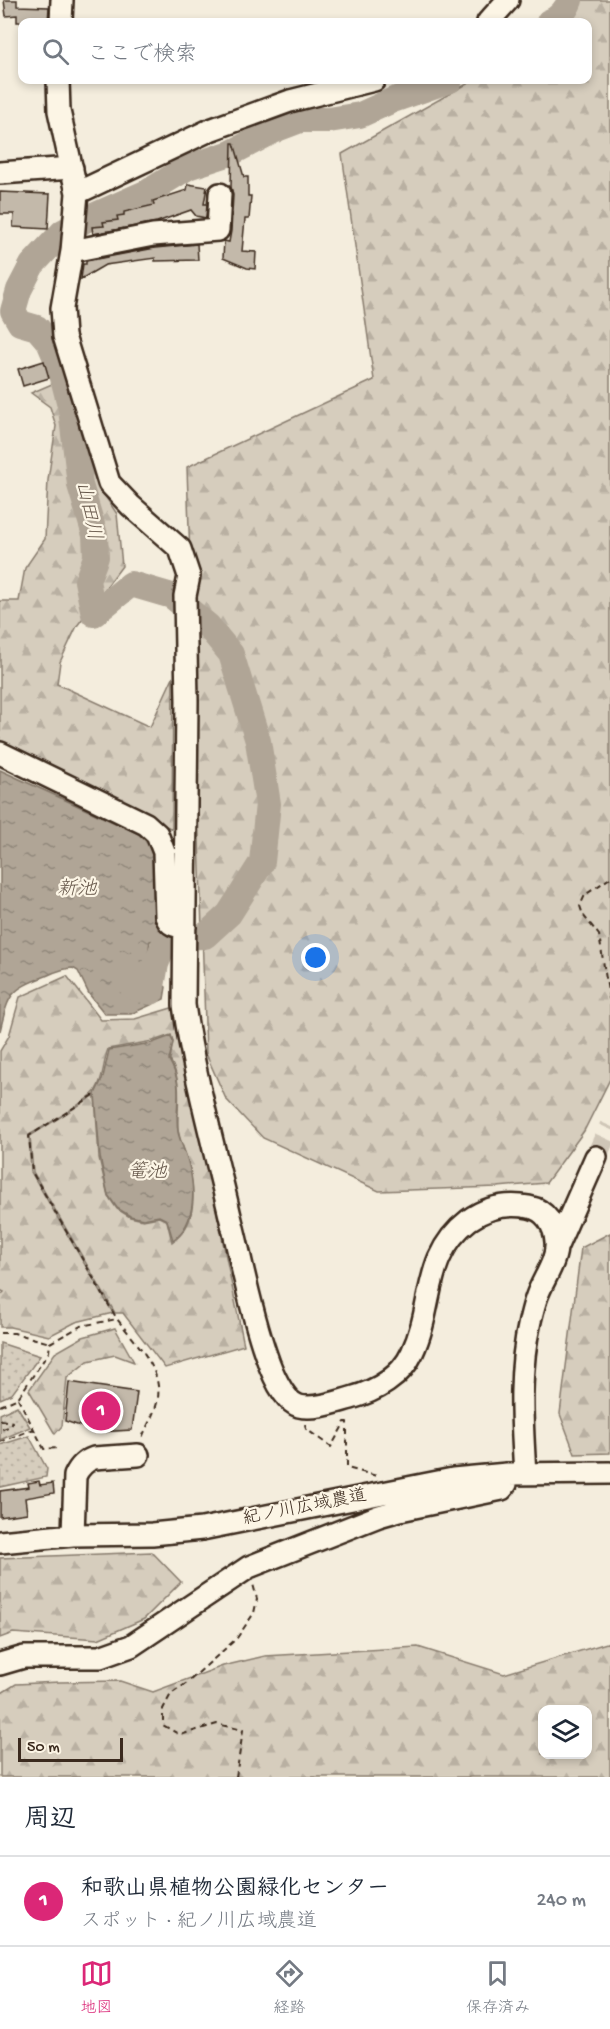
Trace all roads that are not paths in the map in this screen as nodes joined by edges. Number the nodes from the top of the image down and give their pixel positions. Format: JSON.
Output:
{"nodes":[{"id":1,"x":62,"y":0,"type":"edge"},
{"id":2,"x":508,"y":0,"type":"edge"},
{"id":3,"x":61,"y":18,"type":"edge"},
{"id":4,"x":492,"y":18,"type":"edge"},
{"id":5,"x":58,"y":84,"type":"edge"},
{"id":6,"x":358,"y":84,"type":"edge"},
{"id":7,"x":72,"y":168,"type":"junction"},
{"id":8,"x":0,"y":173,"type":"edge"},
{"id":9,"x":77,"y":193,"type":"junction"},
{"id":10,"x":220,"y":194,"type":"dead end"},
{"id":11,"x":72,"y":251,"type":"junction"},
{"id":12,"x":0,"y":753,"type":"edge"},
{"id":13,"x":185,"y":927,"type":"junction"},
{"id":14,"x":596,"y":1157,"type":"tunnel mouth"},
{"id":15,"x":583,"y":1187,"type":"junction"},
{"id":16,"x":523,"y":1206,"type":"junction"},
{"id":17,"x":556,"y":1249,"type":"junction"},
{"id":18,"x":139,"y":1449,"type":"road end"},
{"id":19,"x":610,"y":1473,"type":"edge"},
{"id":20,"x":516,"y":1474,"type":"junction"},
{"id":21,"x":73,"y":1535,"type":"junction"},
{"id":22,"x":0,"y":1542,"type":"edge"},
{"id":23,"x":0,"y":1664,"type":"edge"}],
"edges":[{"from":1,"to":3,"type":"street"},
{"from":2,"to":4,"type":"street"},
{"from":5,"to":7,"type":"street"},
{"from":6,"to":9,"type":"street"},
{"from":7,"to":8,"type":"street"},
{"from":7,"to":9,"type":"street"},
{"from":9,"to":11,"type":"street"},
{"from":10,"to":11,"type":"street"},
{"from":11,"to":13,"type":"street"},
{"from":12,"to":13,"type":"street"},
{"from":13,"to":16,"type":"street"},
{"from":14,"to":15,"type":"street"},
{"from":15,"to":16,"type":"street"},
{"from":15,"to":17,"type":"street"},
{"from":16,"to":17,"type":"street"},
{"from":17,"to":20,"type":"street"},
{"from":18,"to":21,"type":"street"},
{"from":19,"to":20,"type":"street","name":"紀ノ川広域農道"},
{"from":20,"to":21,"type":"street","name":"紀ノ川広域農道"},
{"from":20,"to":23,"type":"street"},
{"from":21,"to":22,"type":"street","name":"紀ノ川広域農道"}]}
